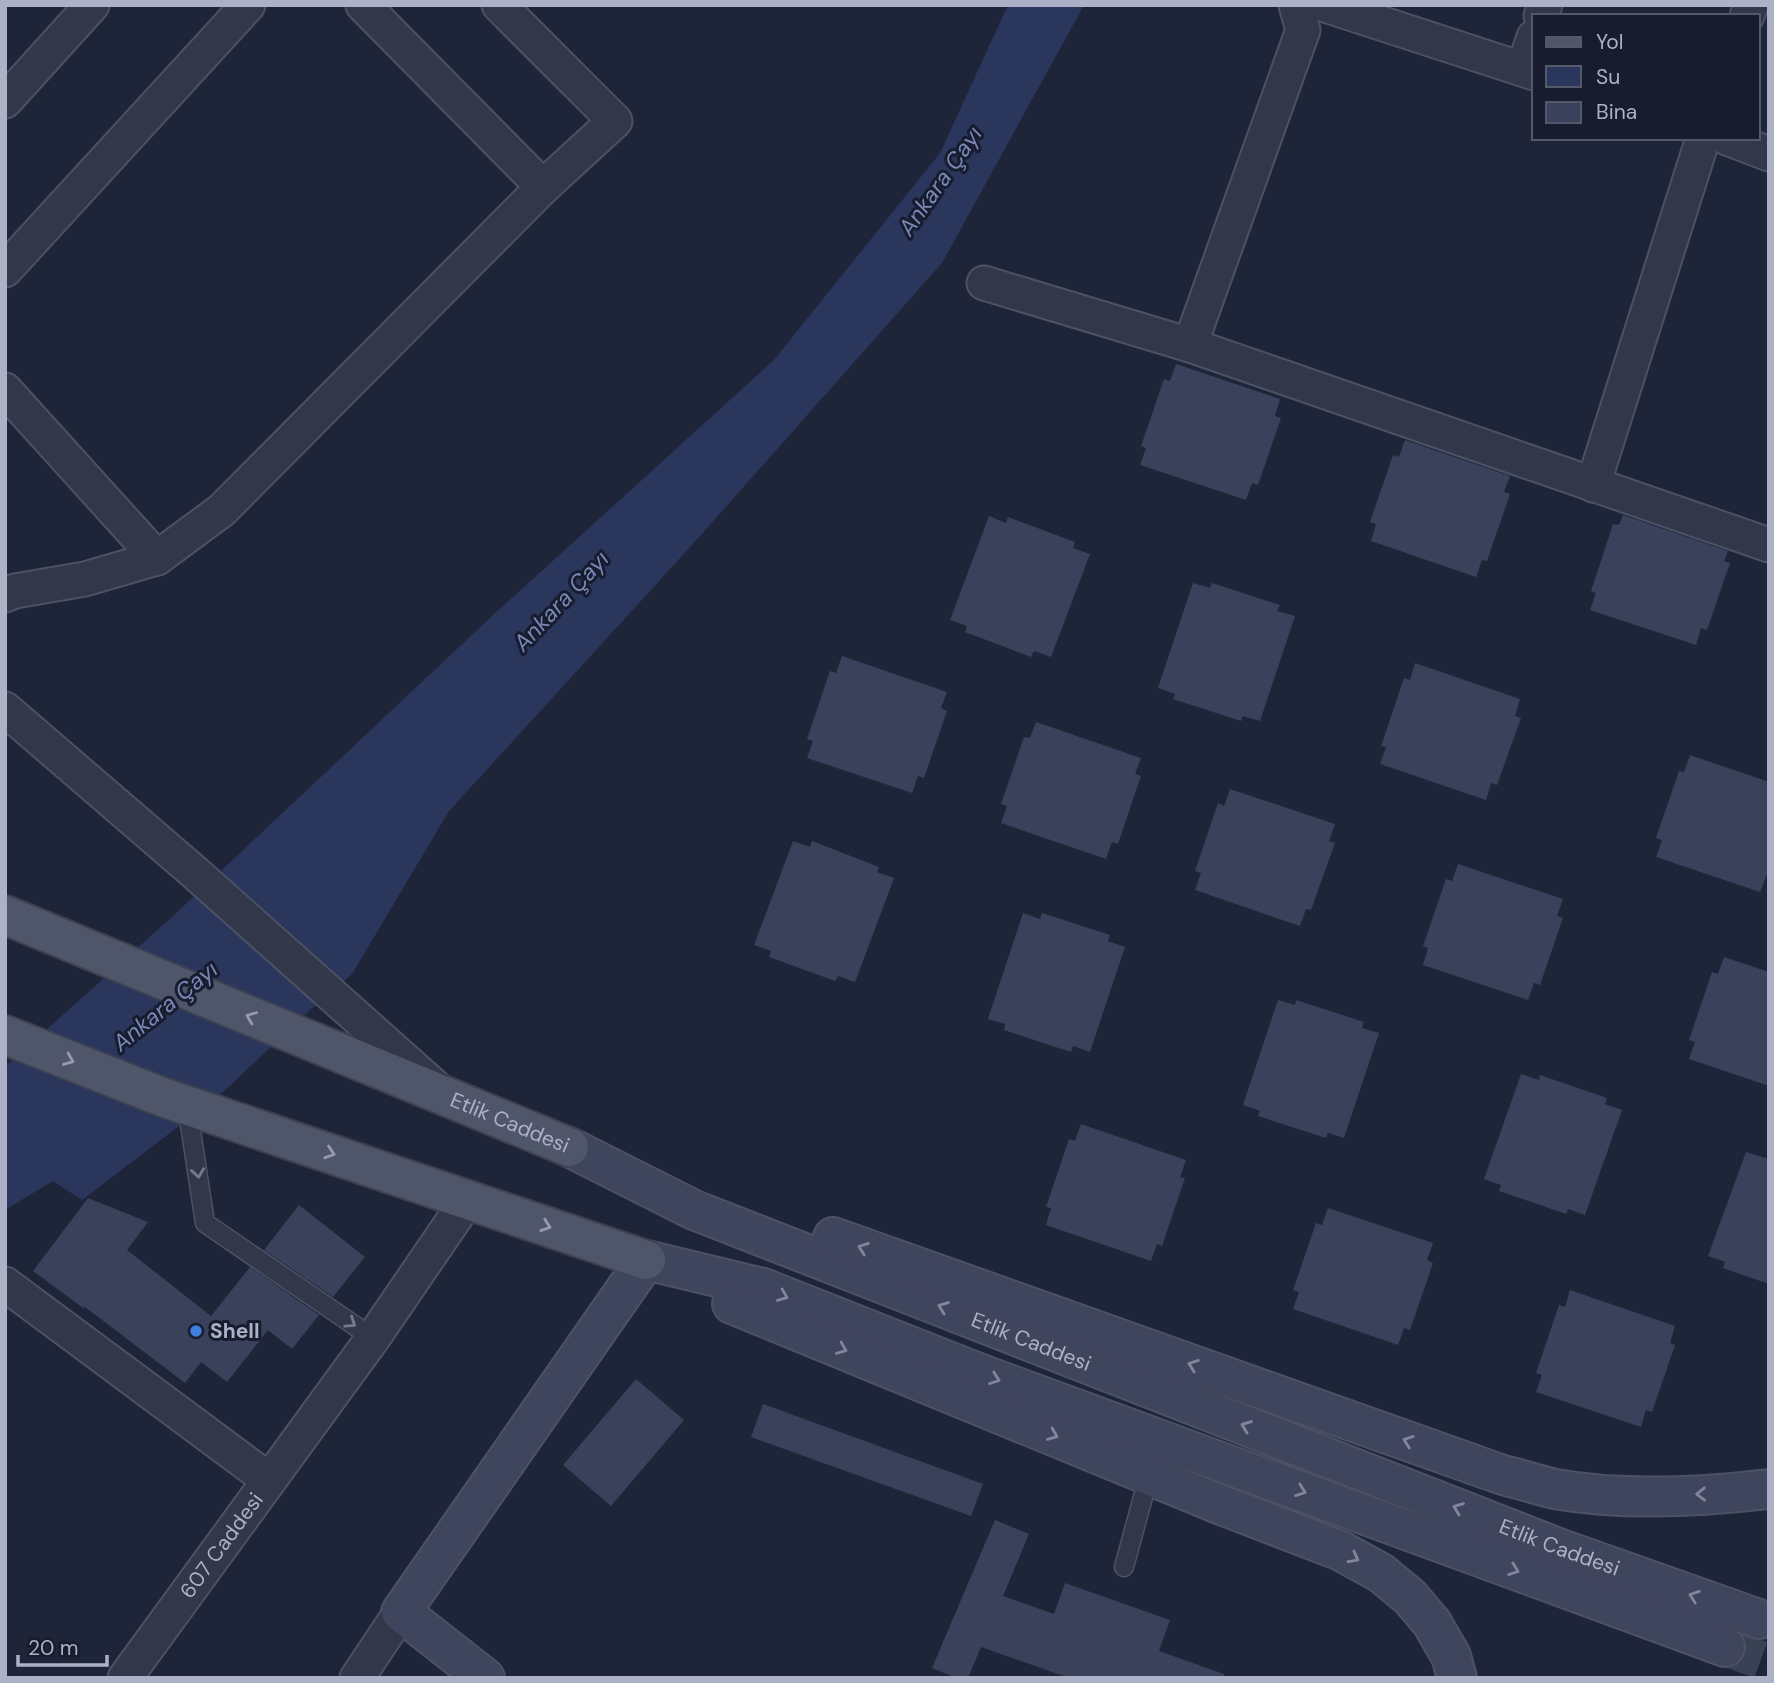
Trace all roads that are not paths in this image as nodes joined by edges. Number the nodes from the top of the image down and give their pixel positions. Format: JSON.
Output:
{"nodes":[{"id":1,"x":92,"y":5,"type":"edge"},
{"id":2,"x":248,"y":5,"type":"edge"},
{"id":3,"x":363,"y":5,"type":"edge"},
{"id":4,"x":499,"y":5,"type":"edge"},
{"id":5,"x":1296,"y":5,"type":"edge"},
{"id":6,"x":1325,"y":5,"type":"edge"},
{"id":7,"x":1532,"y":51,"type":"edge"},
{"id":8,"x":1529,"y":71,"type":"edge"},
{"id":9,"x":5,"y":100,"type":"edge"},
{"id":10,"x":1702,"y":140,"type":"edge"},
{"id":11,"x":1732,"y":140,"type":"edge"},
{"id":12,"x":1769,"y":154,"type":"edge"},
{"id":13,"x":543,"y":187,"type":"junction"},
{"id":14,"x":5,"y":271,"type":"edge"},
{"id":15,"x":984,"y":284,"type":"dead end"},
{"id":16,"x":1190,"y":345,"type":"junction"},
{"id":17,"x":5,"y":390,"type":"edge"},
{"id":18,"x":1594,"y":485,"type":"junction"},
{"id":19,"x":1769,"y":545,"type":"edge"},
{"id":20,"x":157,"y":558,"type":"junction"},
{"id":21,"x":5,"y":595,"type":"edge"},
{"id":22,"x":5,"y":709,"type":"edge"},
{"id":23,"x":5,"y":915,"type":"edge"},
{"id":24,"x":5,"y":1035,"type":"edge"},
{"id":25,"x":447,"y":1097,"type":"junction"},
{"id":26,"x":187,"y":1105,"type":"junction"},
{"id":27,"x":569,"y":1147,"type":"junction"},
{"id":28,"x":468,"y":1199,"type":"junction"},
{"id":29,"x":646,"y":1261,"type":"junction"},
{"id":30,"x":5,"y":1283,"type":"edge"},
{"id":31,"x":373,"y":1338,"type":"junction"},
{"id":32,"x":1149,"y":1475,"type":"junction"},
{"id":33,"x":270,"y":1480,"type":"junction"},
{"id":34,"x":1769,"y":1489,"type":"edge"},
{"id":35,"x":1124,"y":1566,"type":"dead end"},
{"id":36,"x":401,"y":1612,"type":"junction"},
{"id":37,"x":1759,"y":1619,"type":"dead end"},
{"id":38,"x":1725,"y":1647,"type":"tunnel mouth"},
{"id":39,"x":125,"y":1678,"type":"edge"},
{"id":40,"x":358,"y":1678,"type":"edge"},
{"id":41,"x":485,"y":1678,"type":"edge"},
{"id":42,"x":1457,"y":1678,"type":"edge"}],
"edges":[{"from":1,"to":9,"type":"street"},
{"from":2,"to":14,"type":"street"},
{"from":3,"to":13,"type":"street"},
{"from":4,"to":13,"type":"street"},
{"from":5,"to":16,"type":"street"},
{"from":6,"to":8,"type":"street"},
{"from":7,"to":8,"type":"street"},
{"from":10,"to":18,"type":"street"},
{"from":11,"to":12,"type":"street"},
{"from":13,"to":20,"type":"street"},
{"from":15,"to":16,"type":"street"},
{"from":16,"to":18,"type":"street"},
{"from":17,"to":20,"type":"street"},
{"from":18,"to":19,"type":"street"},
{"from":20,"to":21,"type":"street"},
{"from":22,"to":25,"type":"street"},
{"from":25,"to":23,"type":"main road","name":"Etlik Caddesi","one_way":true},
{"from":24,"to":26,"type":"main road","name":"Etlik Caddesi","one_way":true},
{"from":25,"to":27,"type":"main road","name":"Etlik Caddesi"},
{"from":26,"to":28,"type":"main road","name":"Etlik Caddesi","one_way":true},
{"from":26,"to":31,"type":"lane","one_way":true},
{"from":34,"to":27,"type":"main road","one_way":true},
{"from":37,"to":27,"type":"main road","name":"Etlik Caddesi","one_way":true},
{"from":28,"to":29,"type":"main road","name":"Etlik Caddesi","one_way":true},
{"from":28,"to":31,"type":"street","name":"607 Caddesi"},
{"from":29,"to":32,"type":"main road","one_way":true},
{"from":29,"to":36,"type":"main road"},
{"from":29,"to":38,"type":"main road","name":"Etlik Caddesi","one_way":true},
{"from":30,"to":33,"type":"street"},
{"from":31,"to":33,"type":"street","name":"607 Caddesi"},
{"from":32,"to":35,"type":"lane"},
{"from":32,"to":42,"type":"main road","one_way":true},
{"from":33,"to":39,"type":"street","name":"607 Caddesi"},
{"from":36,"to":40,"type":"street"},
{"from":36,"to":41,"type":"main road"}]}
